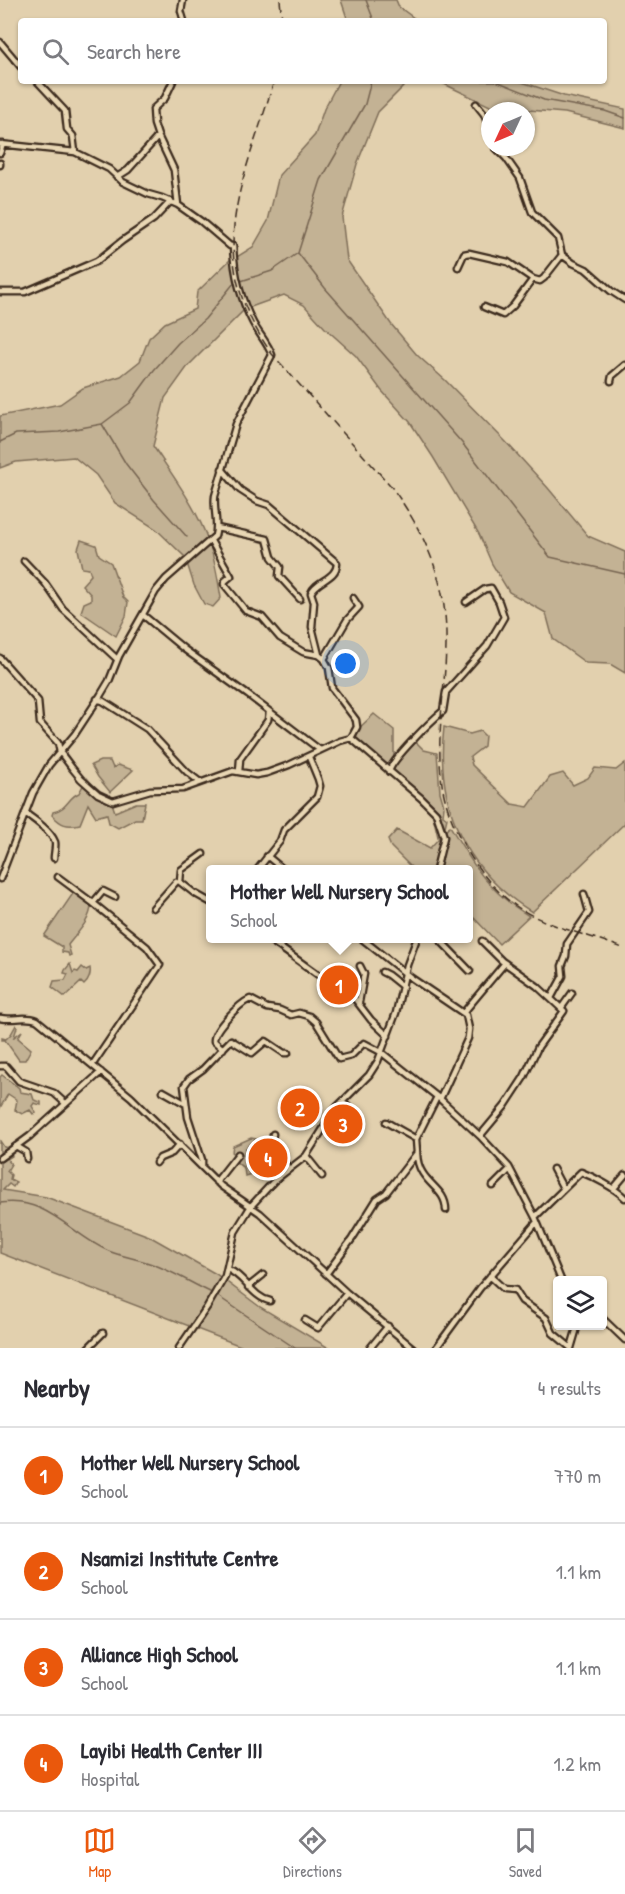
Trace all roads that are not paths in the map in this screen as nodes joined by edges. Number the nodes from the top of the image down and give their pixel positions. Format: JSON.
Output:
{"nodes":[{"id":1,"x":183,"y":0,"type":"edge"},
{"id":2,"x":183,"y":18,"type":"edge"},
{"id":3,"x":0,"y":42,"type":"edge"},
{"id":4,"x":18,"y":63,"type":"edge"},
{"id":5,"x":40,"y":84,"type":"edge"},
{"id":6,"x":172,"y":84,"type":"edge"},
{"id":7,"x":476,"y":104,"type":"dead end"},
{"id":8,"x":481,"y":111,"type":"edge"},
{"id":9,"x":158,"y":136,"type":"junction"},
{"id":10,"x":1,"y":144,"type":"edge"},
{"id":11,"x":75,"y":152,"type":"junction"},
{"id":12,"x":0,"y":153,"type":"edge"},
{"id":13,"x":504,"y":156,"type":"edge"},
{"id":14,"x":117,"y":177,"type":"junction"},
{"id":15,"x":171,"y":201,"type":"junction"},
{"id":16,"x":178,"y":205,"type":"junction"},
{"id":17,"x":562,"y":255,"type":"junction"},
{"id":18,"x":458,"y":267,"type":"dead end"},
{"id":19,"x":533,"y":279,"type":"junction"},
{"id":20,"x":0,"y":292,"type":"edge"},
{"id":21,"x":625,"y":300,"type":"edge"},
{"id":22,"x":484,"y":307,"type":"dead end"},
{"id":23,"x":625,"y":365,"type":"edge"},
{"id":24,"x":611,"y":381,"type":"dead end"},
{"id":25,"x":222,"y":470,"type":"junction"},
{"id":26,"x":217,"y":528,"type":"junction"},
{"id":27,"x":212,"y":541,"type":"junction"},
{"id":28,"x":24,"y":561,"type":"dead end"},
{"id":29,"x":353,"y":598,"type":"dead end"},
{"id":30,"x":300,"y":599,"type":"dead end"},
{"id":31,"x":466,"y":602,"type":"dead end"},
{"id":32,"x":143,"y":615,"type":"junction"},
{"id":33,"x":319,"y":655,"type":"junction"},
{"id":34,"x":0,"y":658,"type":"edge"},
{"id":35,"x":117,"y":659,"type":"junction"},
{"id":36,"x":324,"y":659,"type":"junction"},
{"id":37,"x":97,"y":699,"type":"junction"},
{"id":38,"x":269,"y":711,"type":"junction"},
{"id":39,"x":351,"y":738,"type":"junction"},
{"id":40,"x":320,"y":750,"type":"junction"},
{"id":41,"x":60,"y":752,"type":"junction"},
{"id":42,"x":309,"y":757,"type":"junction"},
{"id":43,"x":239,"y":772,"type":"junction"},
{"id":44,"x":389,"y":772,"type":"junction"},
{"id":45,"x":200,"y":782,"type":"junction"},
{"id":46,"x":25,"y":813,"type":"junction"},
{"id":47,"x":202,"y":854,"type":"dead end"},
{"id":48,"x":267,"y":856,"type":"junction"},
{"id":49,"x":54,"y":858,"type":"dead end"},
{"id":50,"x":261,"y":865,"type":"edge"},
{"id":51,"x":278,"y":865,"type":"edge"},
{"id":52,"x":437,"y":865,"type":"edge"},
{"id":53,"x":58,"y":877,"type":"dead end"},
{"id":54,"x":0,"y":879,"type":"edge"},
{"id":55,"x":176,"y":882,"type":"dead end"},
{"id":56,"x":584,"y":894,"type":"dead end"},
{"id":57,"x":115,"y":897,"type":"dead end"},
{"id":58,"x":206,"y":900,"type":"edge"},
{"id":59,"x":93,"y":903,"type":"junction"},
{"id":60,"x":153,"y":908,"type":"dead end"},
{"id":61,"x":482,"y":941,"type":"dead end"},
{"id":62,"x":274,"y":943,"type":"edge"},
{"id":63,"x":283,"y":943,"type":"edge"},
{"id":64,"x":367,"y":943,"type":"edge"},
{"id":65,"x":416,"y":943,"type":"edge"},
{"id":66,"x":442,"y":943,"type":"edge"},
{"id":67,"x":280,"y":946,"type":"junction"},
{"id":68,"x":505,"y":963,"type":"junction"},
{"id":69,"x":360,"y":966,"type":"dead end"},
{"id":70,"x":470,"y":971,"type":"dead end"},
{"id":71,"x":382,"y":972,"type":"dead end"},
{"id":72,"x":406,"y":974,"type":"junction"},
{"id":73,"x":403,"y":987,"type":"junction"},
{"id":74,"x":572,"y":993,"type":"dead end"},
{"id":75,"x":551,"y":998,"type":"junction"},
{"id":76,"x":358,"y":1002,"type":"junction"},
{"id":77,"x":562,"y":1007,"type":"junction"},
{"id":78,"x":464,"y":1012,"type":"junction"},
{"id":79,"x":0,"y":1018,"type":"edge"},
{"id":80,"x":388,"y":1036,"type":"junction"},
{"id":81,"x":223,"y":1048,"type":"junction"},
{"id":82,"x":381,"y":1052,"type":"junction"},
{"id":83,"x":288,"y":1053,"type":"dead end"},
{"id":84,"x":93,"y":1064,"type":"junction"},
{"id":85,"x":0,"y":1066,"type":"edge"},
{"id":86,"x":101,"y":1072,"type":"junction"},
{"id":87,"x":163,"y":1091,"type":"dead end"},
{"id":88,"x":438,"y":1098,"type":"junction"},
{"id":89,"x":342,"y":1102,"type":"junction"},
{"id":90,"x":65,"y":1103,"type":"junction"},
{"id":91,"x":186,"y":1104,"type":"junction"},
{"id":92,"x":360,"y":1116,"type":"dead end"},
{"id":93,"x":386,"y":1122,"type":"dead end"},
{"id":94,"x":273,"y":1134,"type":"dead end"},
{"id":95,"x":480,"y":1136,"type":"junction"},
{"id":96,"x":416,"y":1139,"type":"junction"},
{"id":97,"x":180,"y":1144,"type":"junction"},
{"id":98,"x":16,"y":1146,"type":"junction"},
{"id":99,"x":417,"y":1153,"type":"junction"},
{"id":100,"x":237,"y":1154,"type":"dead end"},
{"id":101,"x":306,"y":1156,"type":"junction"},
{"id":102,"x":0,"y":1158,"type":"edge"},
{"id":103,"x":27,"y":1159,"type":"dead end"},
{"id":104,"x":156,"y":1163,"type":"dead end"},
{"id":105,"x":202,"y":1167,"type":"junction"},
{"id":106,"x":289,"y":1169,"type":"junction"},
{"id":107,"x":510,"y":1169,"type":"junction"},
{"id":108,"x":553,"y":1169,"type":"dead end"},
{"id":109,"x":625,"y":1175,"type":"edge"},
{"id":110,"x":322,"y":1176,"type":"dead end"},
{"id":111,"x":216,"y":1182,"type":"junction"},
{"id":112,"x":493,"y":1186,"type":"dead end"},
{"id":113,"x":563,"y":1188,"type":"junction"},
{"id":114,"x":614,"y":1188,"type":"junction"},
{"id":115,"x":625,"y":1198,"type":"edge"},
{"id":116,"x":251,"y":1206,"type":"junction"},
{"id":117,"x":446,"y":1210,"type":"dead end"},
{"id":118,"x":536,"y":1220,"type":"junction"},
{"id":119,"x":227,"y":1269,"type":"junction"},
{"id":120,"x":326,"y":1274,"type":"junction"},
{"id":121,"x":263,"y":1275,"type":"dead end"},
{"id":122,"x":490,"y":1276,"type":"junction"},
{"id":123,"x":559,"y":1276,"type":"edge"},
{"id":124,"x":248,"y":1287,"type":"junction"},
{"id":125,"x":347,"y":1293,"type":"junction"},
{"id":126,"x":270,"y":1301,"type":"dead end"},
{"id":127,"x":305,"y":1320,"type":"dead end"},
{"id":128,"x":607,"y":1322,"type":"edge"},
{"id":129,"x":388,"y":1326,"type":"junction"},
{"id":130,"x":576,"y":1331,"type":"dead end"},
{"id":131,"x":103,"y":1333,"type":"dead end"},
{"id":132,"x":625,"y":1340,"type":"edge"},
{"id":133,"x":87,"y":1348,"type":"edge"},
{"id":134,"x":179,"y":1348,"type":"edge"},
{"id":135,"x":370,"y":1348,"type":"edge"},
{"id":136,"x":413,"y":1348,"type":"edge"},
{"id":137,"x":436,"y":1348,"type":"edge"},
{"id":138,"x":571,"y":1348,"type":"edge"}],
"edges":[{"from":1,"to":2,"type":"street"},
{"from":3,"to":4,"type":"street"},
{"from":5,"to":11,"type":"street"},
{"from":6,"to":9,"type":"street"},
{"from":7,"to":8,"type":"street"},
{"from":9,"to":14,"type":"street"},
{"from":9,"to":16,"type":"street"},
{"from":10,"to":11,"type":"street"},
{"from":10,"to":12,"type":"street"},
{"from":11,"to":14,"type":"street"},
{"from":13,"to":17,"type":"street"},
{"from":14,"to":15,"type":"street"},
{"from":15,"to":16,"type":"street"},
{"from":15,"to":20,"type":"street"},
{"from":16,"to":25,"type":"street"},
{"from":17,"to":19,"type":"street"},
{"from":17,"to":21,"type":"street"},
{"from":18,"to":19,"type":"street"},
{"from":19,"to":22,"type":"street"},
{"from":23,"to":24,"type":"street"},
{"from":25,"to":26,"type":"street"},
{"from":25,"to":33,"type":"street"},
{"from":26,"to":27,"type":"street"},
{"from":26,"to":30,"type":"street"},
{"from":27,"to":32,"type":"street"},
{"from":27,"to":33,"type":"street"},
{"from":28,"to":35,"type":"street"},
{"from":29,"to":36,"type":"street"},
{"from":31,"to":44,"type":"street"},
{"from":32,"to":35,"type":"street"},
{"from":32,"to":38,"type":"street"},
{"from":33,"to":36,"type":"street"},
{"from":34,"to":41,"type":"street"},
{"from":35,"to":37,"type":"street"},
{"from":36,"to":39,"type":"street"},
{"from":37,"to":41,"type":"street"},
{"from":37,"to":45,"type":"street"},
{"from":38,"to":40,"type":"street"},
{"from":38,"to":43,"type":"street"},
{"from":39,"to":40,"type":"street"},
{"from":39,"to":44,"type":"street"},
{"from":40,"to":42,"type":"street"},
{"from":41,"to":45,"type":"street"},
{"from":41,"to":46,"type":"street"},
{"from":42,"to":43,"type":"street"},
{"from":42,"to":48,"type":"street"},
{"from":43,"to":45,"type":"street"},
{"from":44,"to":52,"type":"street"},
{"from":46,"to":49,"type":"street"},
{"from":46,"to":54,"type":"street"},
{"from":47,"to":58,"type":"street"},
{"from":48,"to":50,"type":"street"},
{"from":48,"to":51,"type":"street"},
{"from":53,"to":59,"type":"street"},
{"from":55,"to":60,"type":"street"},
{"from":56,"to":75,"type":"street"},
{"from":57,"to":59,"type":"street"},
{"from":59,"to":84,"type":"street"},
{"from":61,"to":68,"type":"street"},
{"from":62,"to":67,"type":"street"},
{"from":63,"to":67,"type":"street"},
{"from":64,"to":72,"type":"street"},
{"from":65,"to":72,"type":"street"},
{"from":66,"to":70,"type":"street"},
{"from":67,"to":76,"type":"street"},
{"from":68,"to":75,"type":"street"},
{"from":68,"to":78,"type":"street"},
{"from":69,"to":76,"type":"street"},
{"from":71,"to":73,"type":"street"},
{"from":72,"to":73,"type":"street"},
{"from":72,"to":78,"type":"street"},
{"from":73,"to":80,"type":"street"},
{"from":74,"to":77,"type":"street"},
{"from":75,"to":77,"type":"street"},
{"from":76,"to":80,"type":"street"},
{"from":77,"to":95,"type":"street"},
{"from":78,"to":88,"type":"street"},
{"from":79,"to":84,"type":"street"},
{"from":80,"to":82,"type":"street"},
{"from":81,"to":82,"type":"street"},
{"from":81,"to":83,"type":"street"},
{"from":81,"to":91,"type":"street"},
{"from":82,"to":88,"type":"street"},
{"from":82,"to":89,"type":"street"},
{"from":84,"to":86,"type":"street"},
{"from":85,"to":90,"type":"street"},
{"from":86,"to":90,"type":"street"},
{"from":86,"to":97,"type":"street"},
{"from":87,"to":91,"type":"street"},
{"from":88,"to":95,"type":"street"},
{"from":88,"to":96,"type":"street"},
{"from":89,"to":92,"type":"street"},
{"from":89,"to":101,"type":"street"},
{"from":90,"to":98,"type":"street"},
{"from":91,"to":105,"type":"street"},
{"from":93,"to":96,"type":"street"},
{"from":94,"to":106,"type":"street"},
{"from":95,"to":107,"type":"street"},
{"from":96,"to":99,"type":"street"},
{"from":97,"to":104,"type":"street"},
{"from":97,"to":105,"type":"street"},
{"from":98,"to":102,"type":"street"},
{"from":98,"to":103,"type":"street"},
{"from":99,"to":117,"type":"street"},
{"from":99,"to":120,"type":"street"},
{"from":100,"to":111,"type":"street"},
{"from":101,"to":106,"type":"street"},
{"from":101,"to":110,"type":"street"},
{"from":105,"to":111,"type":"street"},
{"from":106,"to":116,"type":"street"},
{"from":107,"to":112,"type":"street"},
{"from":107,"to":118,"type":"street"},
{"from":108,"to":113,"type":"street"},
{"from":109,"to":114,"type":"street"},
{"from":111,"to":116,"type":"street"},
{"from":113,"to":114,"type":"street"},
{"from":113,"to":118,"type":"street"},
{"from":114,"to":115,"type":"street"},
{"from":116,"to":119,"type":"street"},
{"from":116,"to":120,"type":"street"},
{"from":118,"to":122,"type":"street"},
{"from":118,"to":123,"type":"street"},
{"from":119,"to":124,"type":"street"},
{"from":119,"to":134,"type":"street"},
{"from":120,"to":125,"type":"street"},
{"from":121,"to":124,"type":"street"},
{"from":122,"to":137,"type":"street"},
{"from":122,"to":138,"type":"street"},
{"from":124,"to":126,"type":"street"},
{"from":125,"to":127,"type":"street"},
{"from":125,"to":129,"type":"street"},
{"from":128,"to":132,"type":"street"},
{"from":129,"to":135,"type":"street"},
{"from":129,"to":136,"type":"street"},
{"from":130,"to":138,"type":"street"},
{"from":131,"to":133,"type":"street"}]}
